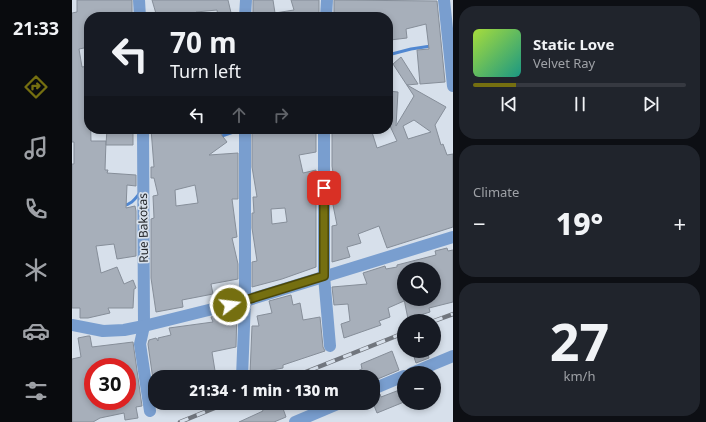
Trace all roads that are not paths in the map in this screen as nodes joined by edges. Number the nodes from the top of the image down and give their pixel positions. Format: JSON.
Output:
{"nodes":[{"id":1,"x":139,"y":0,"type":"edge"},
{"id":2,"x":246,"y":0,"type":"edge"},
{"id":3,"x":327,"y":0,"type":"edge"},
{"id":4,"x":444,"y":0,"type":"edge"},
{"id":5,"x":140,"y":12,"type":"edge"},
{"id":6,"x":245,"y":12,"type":"edge"},
{"id":7,"x":326,"y":12,"type":"edge"},
{"id":8,"x":453,"y":86,"type":"edge"},
{"id":9,"x":143,"y":134,"type":"edge"},
{"id":10,"x":245,"y":134,"type":"edge"},
{"id":11,"x":324,"y":134,"type":"edge"},
{"id":12,"x":453,"y":238,"type":"edge"},
{"id":13,"x":324,"y":276,"type":"junction"},
{"id":14,"x":245,"y":301,"type":"junction"},
{"id":15,"x":72,"y":325,"type":"edge"},
{"id":16,"x":144,"y":326,"type":"junction"},
{"id":17,"x":330,"y":346,"type":"dead end"},
{"id":18,"x":453,"y":356,"type":"edge"},
{"id":19,"x":429,"y":366,"type":"edge"},
{"id":20,"x":242,"y":370,"type":"edge"},
{"id":21,"x":397,"y":379,"type":"edge"},
{"id":22,"x":380,"y":386,"type":"edge"},
{"id":23,"x":323,"y":410,"type":"edge"},
{"id":24,"x":150,"y":411,"type":"dead end"},
{"id":25,"x":295,"y":422,"type":"edge"}],
"edges":[{"from":1,"to":5,"type":"street"},
{"from":2,"to":6,"type":"street"},
{"from":3,"to":7,"type":"street"},
{"from":4,"to":8,"type":"street"},
{"from":9,"to":16,"type":"street","name":"Rue Bakotas"},
{"from":10,"to":14,"type":"street"},
{"from":11,"to":13,"type":"street"},
{"from":12,"to":13,"type":"street"},
{"from":13,"to":14,"type":"street"},
{"from":13,"to":17,"type":"street"},
{"from":14,"to":16,"type":"street"},
{"from":14,"to":20,"type":"street"},
{"from":15,"to":16,"type":"street"},
{"from":16,"to":24,"type":"street","name":"Rue Bakotas"},
{"from":18,"to":19,"type":"street"},
{"from":21,"to":22,"type":"street"},
{"from":23,"to":25,"type":"street"}]}
